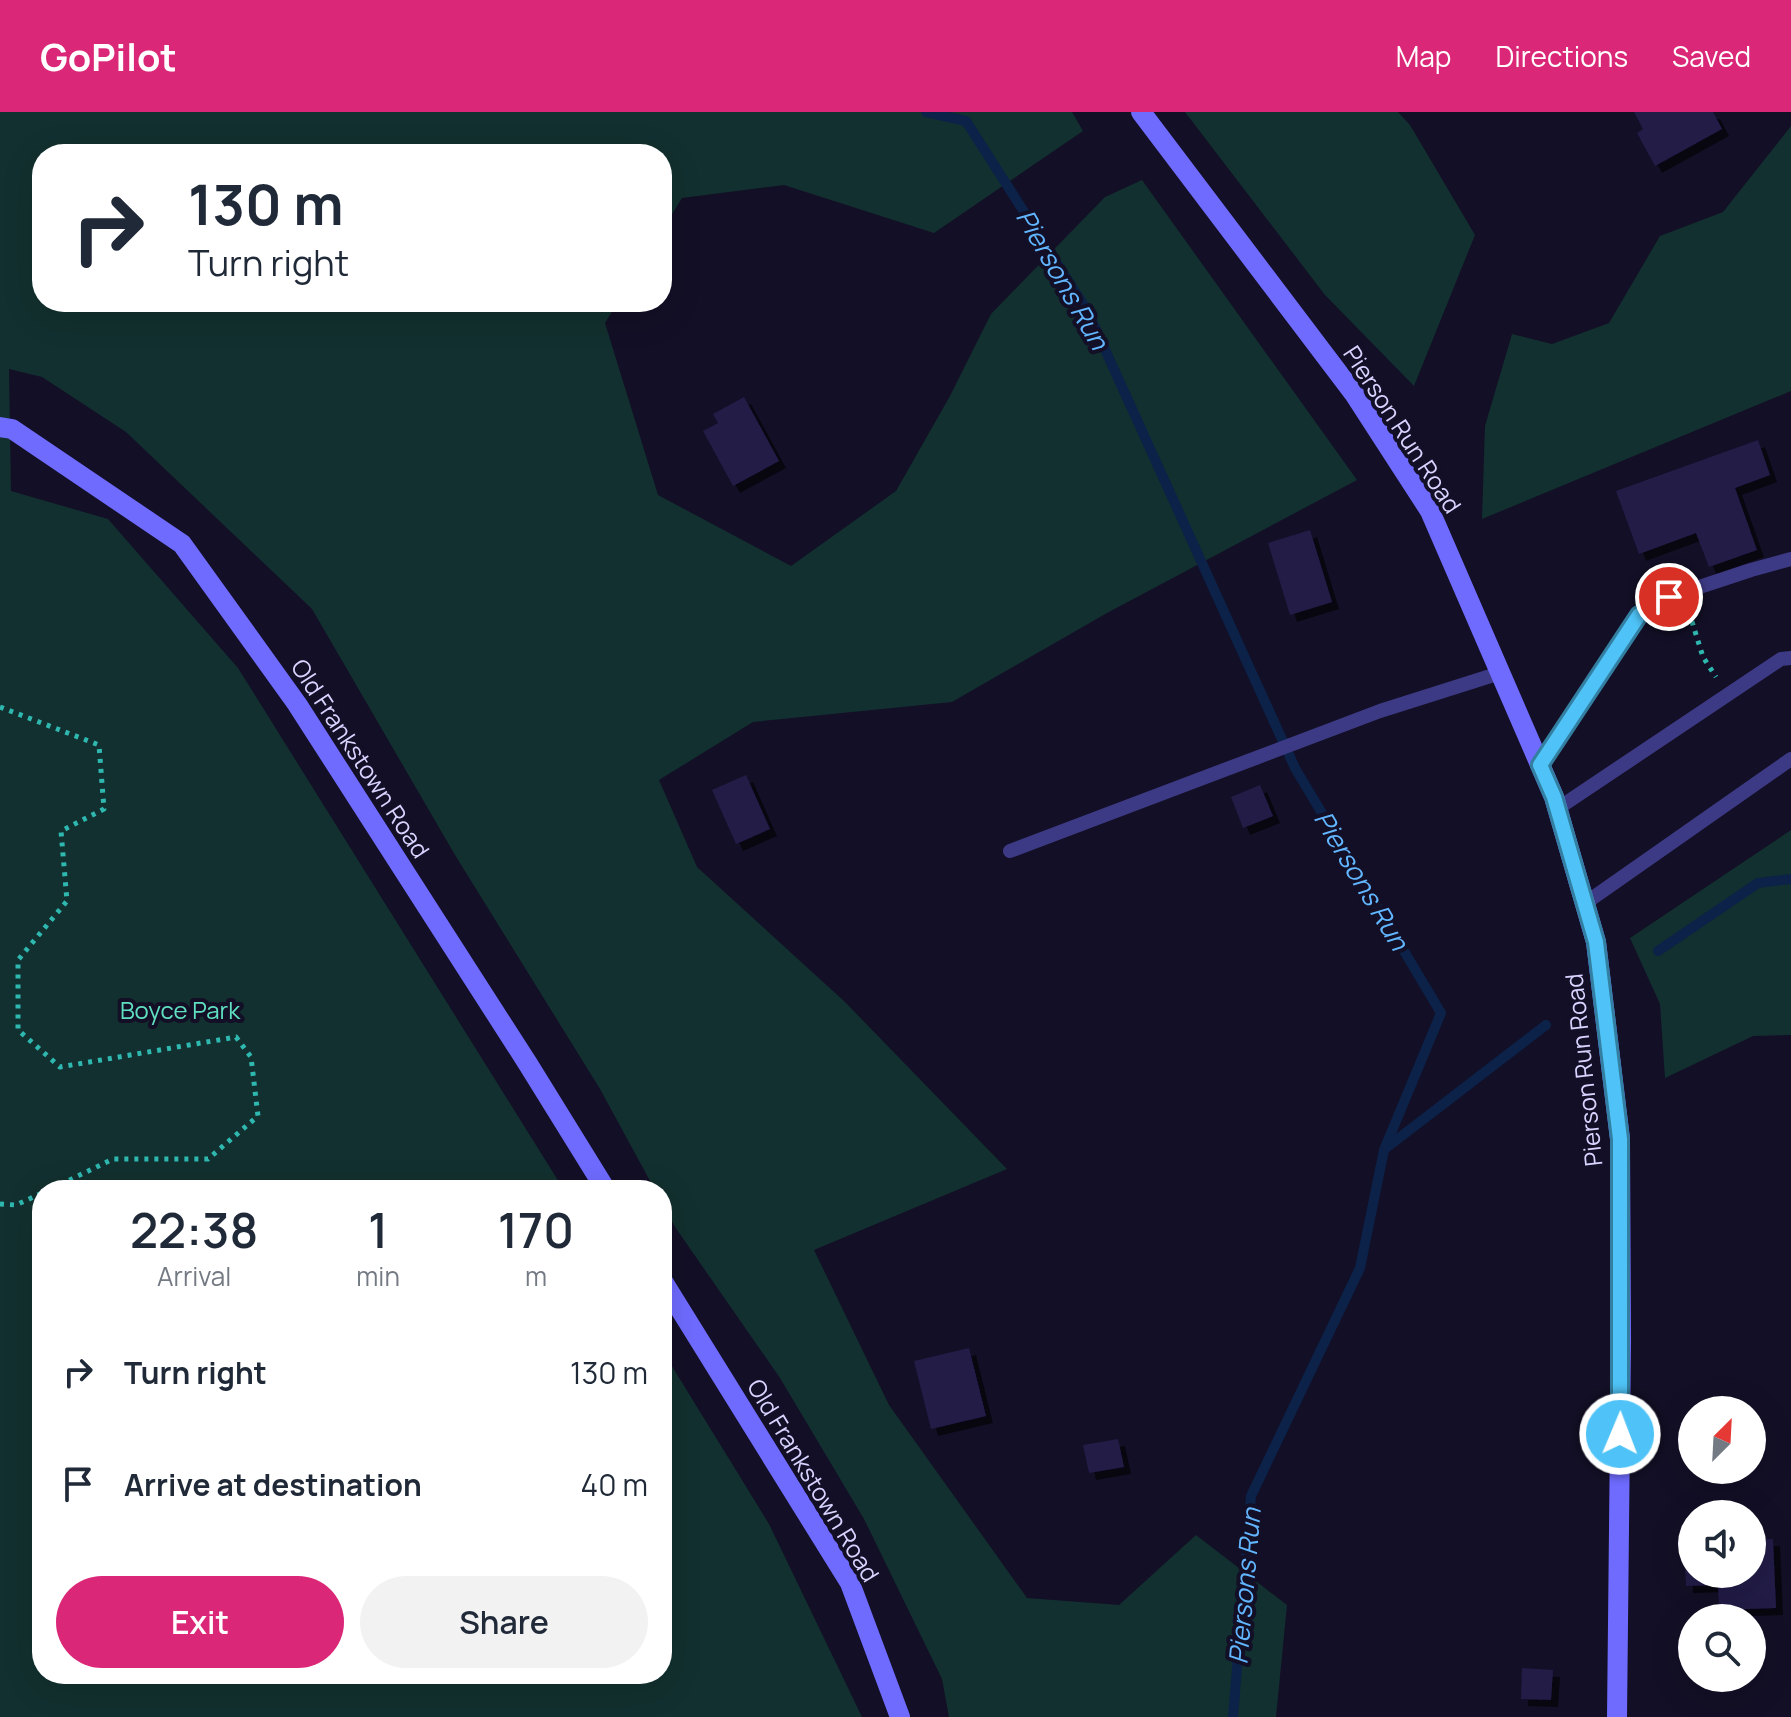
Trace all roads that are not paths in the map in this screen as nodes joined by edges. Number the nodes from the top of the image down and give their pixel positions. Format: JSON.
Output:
{"nodes":[{"id":1,"x":1141,"y":112,"type":"edge"},
{"id":2,"x":0,"y":427,"type":"edge"},
{"id":3,"x":1791,"y":559,"type":"edge"},
{"id":4,"x":1791,"y":658,"type":"edge"},
{"id":5,"x":1500,"y":673,"type":"junction"},
{"id":6,"x":1791,"y":759,"type":"edge"},
{"id":7,"x":1540,"y":765,"type":"junction"},
{"id":8,"x":1557,"y":809,"type":"junction"},
{"id":9,"x":1010,"y":851,"type":"dead end"},
{"id":10,"x":1584,"y":904,"type":"junction"},
{"id":11,"x":600,"y":1180,"type":"edge"},
{"id":12,"x":672,"y":1296,"type":"edge"},
{"id":13,"x":900,"y":1717,"type":"edge"},
{"id":14,"x":1617,"y":1717,"type":"edge"}],
"edges":[{"from":1,"to":5,"type":"street","name":"Pierson Run Road"},
{"from":2,"to":11,"type":"street","name":"Old Frankstown Road"},
{"from":3,"to":7,"type":"lane"},
{"from":4,"to":8,"type":"lane"},
{"from":5,"to":7,"type":"street","name":"Pierson Run Road"},
{"from":5,"to":9,"type":"lane"},
{"from":6,"to":10,"type":"lane"},
{"from":7,"to":8,"type":"street","name":"Pierson Run Road"},
{"from":8,"to":10,"type":"street","name":"Pierson Run Road"},
{"from":10,"to":14,"type":"street","name":"Pierson Run Road"},
{"from":12,"to":13,"type":"street","name":"Old Frankstown Road"}]}
